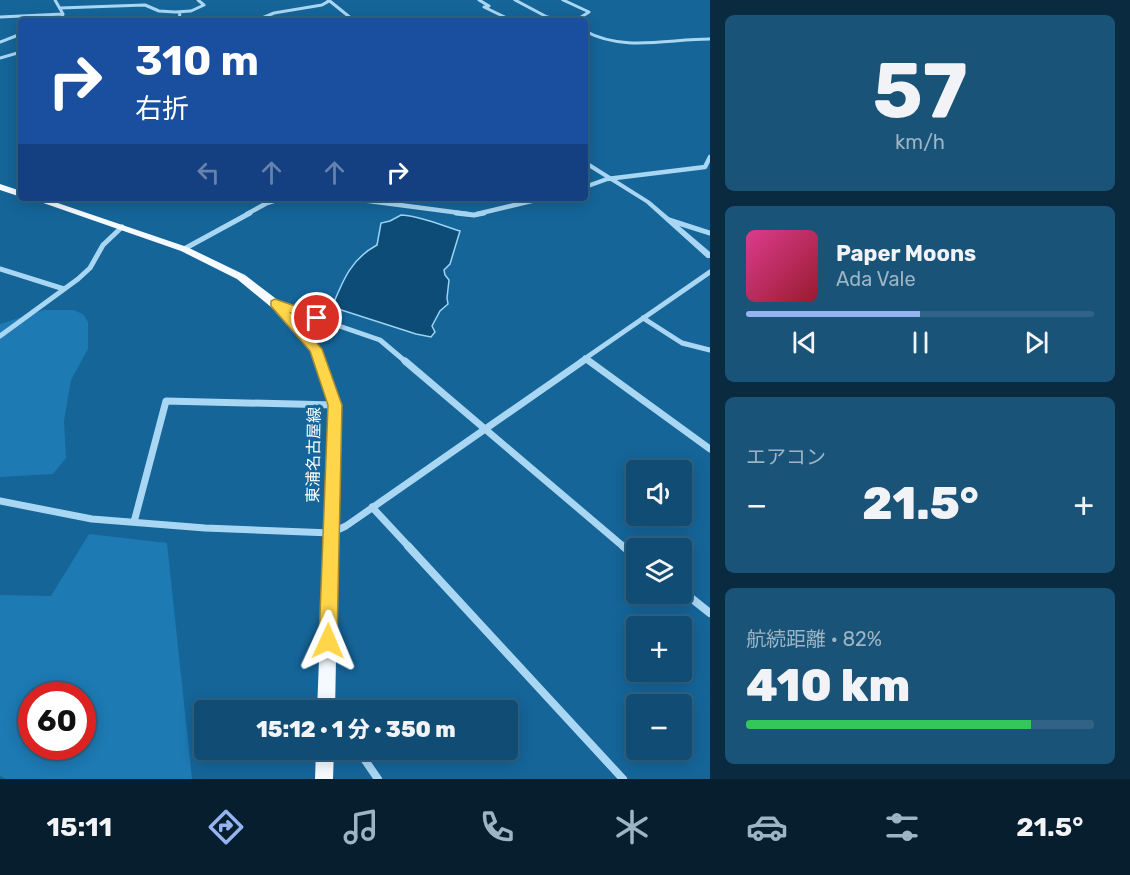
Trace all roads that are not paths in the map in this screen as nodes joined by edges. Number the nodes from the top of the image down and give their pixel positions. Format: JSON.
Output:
{"nodes":[{"id":1,"x":55,"y":0,"type":"edge"},
{"id":2,"x":198,"y":0,"type":"edge"},
{"id":3,"x":479,"y":0,"type":"edge"},
{"id":4,"x":515,"y":0,"type":"edge"},
{"id":5,"x":563,"y":0,"type":"edge"},
{"id":6,"x":329,"y":1,"type":"edge"},
{"id":7,"x":60,"y":8,"type":"junction"},
{"id":8,"x":180,"y":12,"type":"junction"},
{"id":9,"x":63,"y":14,"type":"junction"},
{"id":10,"x":0,"y":17,"type":"edge"},
{"id":11,"x":62,"y":18,"type":"edge"},
{"id":12,"x":179,"y":18,"type":"edge"},
{"id":13,"x":262,"y":18,"type":"edge"},
{"id":14,"x":351,"y":18,"type":"edge"},
{"id":15,"x":506,"y":18,"type":"edge"},
{"id":16,"x":552,"y":18,"type":"edge"},
{"id":17,"x":580,"y":18,"type":"edge"},
{"id":18,"x":588,"y":34,"type":"edge"},
{"id":19,"x":18,"y":35,"type":"edge"},
{"id":20,"x":710,"y":39,"type":"edge"},
{"id":21,"x":0,"y":42,"type":"edge"},
{"id":22,"x":18,"y":53,"type":"edge"},
{"id":23,"x":0,"y":58,"type":"edge"},
{"id":24,"x":710,"y":157,"type":"edge"},
{"id":25,"x":588,"y":164,"type":"edge"},
{"id":26,"x":614,"y":178,"type":"junction"},
{"id":27,"x":588,"y":186,"type":"edge"},
{"id":28,"x":0,"y":187,"type":"edge"},
{"id":29,"x":18,"y":193,"type":"edge"},
{"id":30,"x":43,"y":201,"type":"edge"},
{"id":31,"x":274,"y":201,"type":"edge"},
{"id":32,"x":369,"y":201,"type":"edge"},
{"id":33,"x":532,"y":201,"type":"edge"},
{"id":34,"x":669,"y":220,"type":"junction"},
{"id":35,"x":122,"y":226,"type":"junction"},
{"id":36,"x":710,"y":233,"type":"edge"},
{"id":37,"x":184,"y":249,"type":"junction"},
{"id":38,"x":710,"y":256,"type":"edge"},
{"id":39,"x":0,"y":269,"type":"edge"},
{"id":40,"x":710,"y":272,"type":"edge"},
{"id":41,"x":64,"y":289,"type":"junction"},
{"id":42,"x":275,"y":303,"type":"junction"},
{"id":43,"x":643,"y":318,"type":"junction"},
{"id":44,"x":0,"y":336,"type":"edge"},
{"id":45,"x":710,"y":350,"type":"edge"},
{"id":46,"x":585,"y":358,"type":"junction"},
{"id":47,"x":335,"y":405,"type":"junction"},
{"id":48,"x":484,"y":429,"type":"junction"},
{"id":49,"x":710,"y":448,"type":"edge"},
{"id":50,"x":0,"y":501,"type":"edge"},
{"id":51,"x":372,"y":507,"type":"junction"},
{"id":52,"x":134,"y":522,"type":"junction"},
{"id":53,"x":331,"y":533,"type":"junction"},
{"id":54,"x":626,"y":549,"type":"edge"},
{"id":55,"x":692,"y":599,"type":"edge"},
{"id":56,"x":710,"y":613,"type":"edge"},
{"id":57,"x":328,"y":700,"type":"edge"},
{"id":58,"x":325,"y":760,"type":"edge"},
{"id":59,"x":365,"y":760,"type":"edge"},
{"id":60,"x":324,"y":779,"type":"edge"},
{"id":61,"x":378,"y":779,"type":"edge"},
{"id":62,"x":623,"y":779,"type":"edge"}],
"edges":[{"from":1,"to":7,"type":"street"},
{"from":2,"to":8,"type":"street"},
{"from":3,"to":15,"type":"street"},
{"from":4,"to":16,"type":"street"},
{"from":5,"to":17,"type":"street"},
{"from":6,"to":13,"type":"street"},
{"from":6,"to":14,"type":"street"},
{"from":7,"to":8,"type":"street"},
{"from":7,"to":9,"type":"street"},
{"from":8,"to":12,"type":"street"},
{"from":9,"to":10,"type":"street"},
{"from":9,"to":11,"type":"street"},
{"from":18,"to":20,"type":"street"},
{"from":19,"to":21,"type":"street"},
{"from":22,"to":23,"type":"street"},
{"from":24,"to":26,"type":"street"},
{"from":25,"to":26,"type":"street"},
{"from":26,"to":27,"type":"street"},
{"from":26,"to":34,"type":"street"},
{"from":28,"to":29,"type":"main road"},
{"from":30,"to":35,"type":"main road","name":"東浦名古屋線"},
{"from":31,"to":37,"type":"street"},
{"from":32,"to":33,"type":"street"},
{"from":34,"to":36,"type":"street"},
{"from":34,"to":38,"type":"street"},
{"from":35,"to":37,"type":"main road","name":"東浦名古屋線"},
{"from":35,"to":41,"type":"street"},
{"from":37,"to":42,"type":"main road","name":"東浦名古屋線"},
{"from":39,"to":41,"type":"street"},
{"from":40,"to":43,"type":"street"},
{"from":41,"to":44,"type":"street"},
{"from":42,"to":47,"type":"main road","name":"東浦名古屋線"},
{"from":42,"to":48,"type":"street"},
{"from":43,"to":45,"type":"street"},
{"from":43,"to":46,"type":"street"},
{"from":46,"to":48,"type":"street"},
{"from":46,"to":49,"type":"street"},
{"from":47,"to":52,"type":"street"},
{"from":47,"to":53,"type":"main road","name":"東浦名古屋線"},
{"from":48,"to":51,"type":"street"},
{"from":48,"to":54,"type":"street"},
{"from":50,"to":52,"type":"street"},
{"from":51,"to":53,"type":"street"},
{"from":51,"to":62,"type":"street"},
{"from":52,"to":53,"type":"street"},
{"from":53,"to":57,"type":"main road","name":"東浦名古屋線"},
{"from":55,"to":56,"type":"street"},
{"from":58,"to":60,"type":"main road"},
{"from":59,"to":61,"type":"street"}]}
